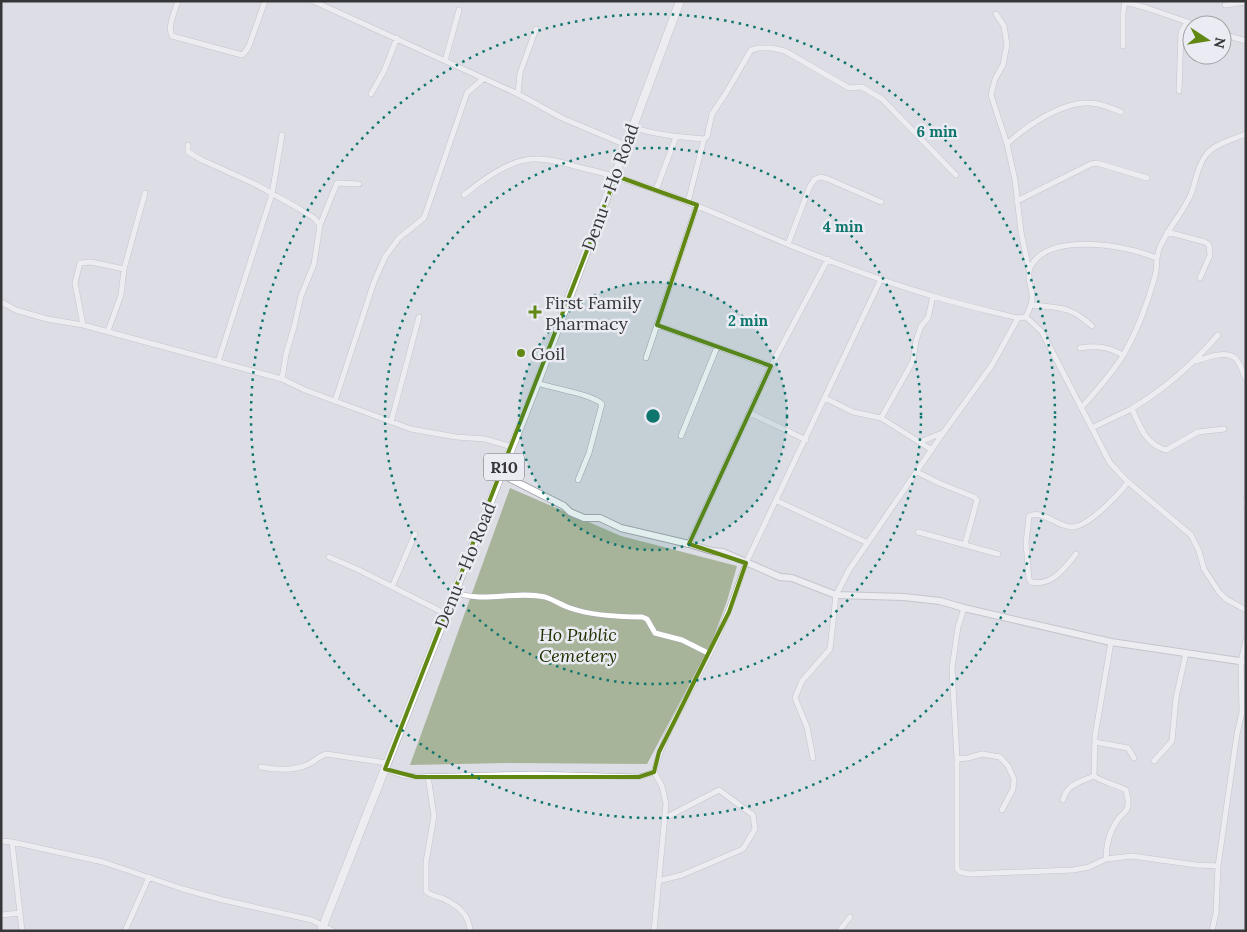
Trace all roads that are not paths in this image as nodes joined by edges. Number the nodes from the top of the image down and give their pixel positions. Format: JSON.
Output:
{"nodes":[{"id":1,"x":178,"y":1,"type":"edge"},
{"id":2,"x":265,"y":1,"type":"edge"},
{"id":3,"x":313,"y":1,"type":"edge"},
{"id":4,"x":334,"y":1,"type":"edge"},
{"id":5,"x":680,"y":1,"type":"edge"},
{"id":6,"x":1246,"y":2,"type":"edge"},
{"id":7,"x":1225,"y":5,"type":"dead end"},
{"id":8,"x":332,"y":9,"type":"junction"},
{"id":9,"x":459,"y":10,"type":"dead end"},
{"id":10,"x":996,"y":14,"type":"dead end"},
{"id":11,"x":1182,"y":20,"type":"edge"},
{"id":12,"x":536,"y":29,"type":"dead end"},
{"id":13,"x":1182,"y":30,"type":"edge"},
{"id":14,"x":1232,"y":37,"type":"edge"},
{"id":15,"x":397,"y":38,"type":"junction"},
{"id":16,"x":1246,"y":41,"type":"edge"},
{"id":17,"x":1123,"y":46,"type":"dead end"},
{"id":18,"x":445,"y":61,"type":"junction"},
{"id":19,"x":483,"y":79,"type":"junction"},
{"id":20,"x":1178,"y":91,"type":"dead end"},
{"id":21,"x":372,"y":94,"type":"dead end"},
{"id":22,"x":518,"y":94,"type":"junction"},
{"id":23,"x":1121,"y":112,"type":"dead end"},
{"id":24,"x":632,"y":127,"type":"junction"},
{"id":25,"x":1246,"y":134,"type":"edge"},
{"id":26,"x":282,"y":135,"type":"dead end"},
{"id":27,"x":676,"y":137,"type":"junction"},
{"id":28,"x":704,"y":139,"type":"junction"},
{"id":29,"x":1007,"y":144,"type":"junction"},
{"id":30,"x":188,"y":145,"type":"dead end"},
{"id":31,"x":626,"y":145,"type":"junction"},
{"id":32,"x":616,"y":176,"type":"junction"},
{"id":33,"x":956,"y":176,"type":"dead end"},
{"id":34,"x":1147,"y":178,"type":"dead end"},
{"id":35,"x":359,"y":184,"type":"dead end"},
{"id":36,"x":656,"y":190,"type":"junction"},
{"id":37,"x":146,"y":192,"type":"dead end"},
{"id":38,"x":272,"y":194,"type":"junction"},
{"id":39,"x":464,"y":195,"type":"dead end"},
{"id":40,"x":1017,"y":201,"type":"junction"},
{"id":41,"x":688,"y":202,"type":"junction"},
{"id":42,"x":881,"y":202,"type":"dead end"},
{"id":43,"x":697,"y":205,"type":"junction"},
{"id":44,"x":320,"y":225,"type":"junction"},
{"id":45,"x":1168,"y":232,"type":"junction"},
{"id":46,"x":788,"y":244,"type":"junction"},
{"id":47,"x":1156,"y":258,"type":"junction"},
{"id":48,"x":828,"y":259,"type":"junction"},
{"id":49,"x":124,"y":269,"type":"junction"},
{"id":50,"x":1030,"y":270,"type":"junction"},
{"id":51,"x":881,"y":278,"type":"junction"},
{"id":52,"x":1200,"y":278,"type":"dead end"},
{"id":53,"x":933,"y":296,"type":"junction"},
{"id":54,"x":1,"y":302,"type":"edge"},
{"id":55,"x":1032,"y":305,"type":"junction"},
{"id":56,"x":419,"y":317,"type":"dead end"},
{"id":57,"x":1026,"y":317,"type":"junction"},
{"id":58,"x":1018,"y":318,"type":"junction"},
{"id":59,"x":83,"y":325,"type":"junction"},
{"id":60,"x":657,"y":326,"type":"junction"},
{"id":61,"x":1092,"y":326,"type":"dead end"},
{"id":62,"x":108,"y":331,"type":"junction"},
{"id":63,"x":1218,"y":335,"type":"dead end"},
{"id":64,"x":717,"y":347,"type":"junction"},
{"id":65,"x":1080,"y":348,"type":"dead end"},
{"id":66,"x":1123,"y":355,"type":"junction"},
{"id":67,"x":646,"y":358,"type":"dead end"},
{"id":68,"x":218,"y":362,"type":"junction"},
{"id":69,"x":1194,"y":362,"type":"junction"},
{"id":70,"x":771,"y":366,"type":"junction"},
{"id":71,"x":282,"y":379,"type":"junction"},
{"id":72,"x":1246,"y":379,"type":"edge"},
{"id":73,"x":538,"y":382,"type":"junction"},
{"id":74,"x":825,"y":398,"type":"junction"},
{"id":75,"x":334,"y":401,"type":"junction"},
{"id":76,"x":1081,"y":408,"type":"junction"},
{"id":77,"x":1132,"y":408,"type":"junction"},
{"id":78,"x":750,"y":413,"type":"junction"},
{"id":79,"x":881,"y":418,"type":"junction"},
{"id":80,"x":390,"y":422,"type":"junction"},
{"id":81,"x":1092,"y":428,"type":"junction"},
{"id":82,"x":1224,"y":430,"type":"dead end"},
{"id":83,"x":943,"y":433,"type":"junction"},
{"id":84,"x":681,"y":436,"type":"dead end"},
{"id":85,"x":806,"y":440,"type":"junction"},
{"id":86,"x":920,"y":442,"type":"junction"},
{"id":87,"x":512,"y":447,"type":"junction"},
{"id":88,"x":932,"y":450,"type":"junction"},
{"id":89,"x":918,"y":472,"type":"junction"},
{"id":90,"x":501,"y":474,"type":"junction"},
{"id":91,"x":578,"y":480,"type":"dead end"},
{"id":92,"x":1128,"y":482,"type":"junction"},
{"id":93,"x":1246,"y":500,"type":"edge"},
{"id":94,"x":777,"y":501,"type":"junction"},
{"id":95,"x":1246,"y":506,"type":"edge"},
{"id":96,"x":918,"y":532,"type":"dead end"},
{"id":97,"x":415,"y":534,"type":"dead end"},
{"id":98,"x":868,"y":543,"type":"junction"},
{"id":99,"x":689,"y":544,"type":"junction"},
{"id":100,"x":964,"y":544,"type":"junction"},
{"id":101,"x":998,"y":554,"type":"dead end"},
{"id":102,"x":1076,"y":554,"type":"dead end"},
{"id":103,"x":329,"y":557,"type":"dead end"},
{"id":104,"x":746,"y":563,"type":"junction"},
{"id":105,"x":392,"y":587,"type":"junction"},
{"id":106,"x":454,"y":592,"type":"junction"},
{"id":107,"x":836,"y":595,"type":"junction"},
{"id":108,"x":964,"y":608,"type":"junction"},
{"id":109,"x":1246,"y":610,"type":"edge"},
{"id":110,"x":446,"y":614,"type":"junction"},
{"id":111,"x":1246,"y":640,"type":"edge"},
{"id":112,"x":1110,"y":642,"type":"junction"},
{"id":113,"x":1186,"y":653,"type":"junction"},
{"id":114,"x":710,"y":654,"type":"junction"},
{"id":115,"x":1244,"y":661,"type":"edge"},
{"id":116,"x":1095,"y":742,"type":"junction"},
{"id":117,"x":813,"y":758,"type":"dead end"},
{"id":118,"x":1134,"y":758,"type":"dead end"},
{"id":119,"x":957,"y":759,"type":"junction"},
{"id":120,"x":1154,"y":761,"type":"dead end"},
{"id":121,"x":386,"y":766,"type":"junction"},
{"id":122,"x":261,"y":767,"type":"dead end"},
{"id":123,"x":654,"y":772,"type":"junction"},
{"id":124,"x":428,"y":776,"type":"junction"},
{"id":125,"x":1094,"y":776,"type":"junction"},
{"id":126,"x":1062,"y":800,"type":"dead end"},
{"id":127,"x":1002,"y":810,"type":"dead end"},
{"id":128,"x":664,"y":818,"type":"junction"},
{"id":129,"x":1,"y":842,"type":"edge"},
{"id":130,"x":12,"y":842,"type":"junction"},
{"id":131,"x":1106,"y":859,"type":"junction"},
{"id":132,"x":1218,"y":866,"type":"junction"},
{"id":133,"x":149,"y":877,"type":"junction"},
{"id":134,"x":658,"y":881,"type":"junction"},
{"id":135,"x":20,"y":913,"type":"junction"},
{"id":136,"x":1,"y":915,"type":"edge"},
{"id":137,"x":850,"y":917,"type":"dead end"},
{"id":138,"x":322,"y":928,"type":"edge"},
{"id":139,"x":22,"y":931,"type":"edge"},
{"id":140,"x":125,"y":931,"type":"edge"},
{"id":141,"x":333,"y":931,"type":"edge"},
{"id":142,"x":470,"y":931,"type":"edge"},
{"id":143,"x":654,"y":931,"type":"edge"},
{"id":144,"x":839,"y":931,"type":"edge"},
{"id":145,"x":1212,"y":931,"type":"edge"}],
"edges":[{"from":1,"to":2,"type":"street"},
{"from":3,"to":8,"type":"street"},
{"from":4,"to":8,"type":"street"},
{"from":5,"to":24,"type":"main road","name":"Denu - Ho Road","number":"R10"},
{"from":6,"to":7,"type":"street"},
{"from":8,"to":15,"type":"street"},
{"from":9,"to":18,"type":"street"},
{"from":10,"to":29,"type":"street"},
{"from":11,"to":17,"type":"street"},
{"from":12,"to":22,"type":"street"},
{"from":13,"to":20,"type":"street"},
{"from":14,"to":16,"type":"street"},
{"from":15,"to":18,"type":"street"},
{"from":15,"to":21,"type":"street"},
{"from":18,"to":19,"type":"street"},
{"from":19,"to":22,"type":"street"},
{"from":19,"to":75,"type":"street"},
{"from":22,"to":31,"type":"street"},
{"from":23,"to":29,"type":"street"},
{"from":24,"to":27,"type":"street"},
{"from":24,"to":31,"type":"main road","name":"Denu - Ho Road","number":"R10"},
{"from":25,"to":45,"type":"street"},
{"from":26,"to":38,"type":"street"},
{"from":27,"to":28,"type":"street"},
{"from":27,"to":36,"type":"street"},
{"from":28,"to":33,"type":"street"},
{"from":28,"to":41,"type":"street"},
{"from":29,"to":40,"type":"street"},
{"from":30,"to":38,"type":"street"},
{"from":31,"to":32,"type":"main road","name":"Denu - Ho Road","number":"R10"},
{"from":32,"to":36,"type":"street"},
{"from":32,"to":39,"type":"street"},
{"from":32,"to":73,"type":"main road","name":"Denu - Ho Road","number":"R10"},
{"from":34,"to":40,"type":"street"},
{"from":35,"to":44,"type":"street"},
{"from":36,"to":41,"type":"street"},
{"from":37,"to":49,"type":"street"},
{"from":38,"to":44,"type":"street"},
{"from":38,"to":68,"type":"street"},
{"from":40,"to":50,"type":"street"},
{"from":41,"to":43,"type":"street"},
{"from":42,"to":46,"type":"street"},
{"from":43,"to":46,"type":"street"},
{"from":43,"to":60,"type":"street"},
{"from":44,"to":71,"type":"street"},
{"from":45,"to":47,"type":"street"},
{"from":45,"to":52,"type":"street"},
{"from":46,"to":48,"type":"street"},
{"from":47,"to":50,"type":"street"},
{"from":47,"to":66,"type":"street"},
{"from":48,"to":51,"type":"street"},
{"from":48,"to":70,"type":"street"},
{"from":49,"to":59,"type":"street"},
{"from":49,"to":62,"type":"street"},
{"from":50,"to":55,"type":"street"},
{"from":51,"to":53,"type":"street"},
{"from":51,"to":74,"type":"street"},
{"from":53,"to":58,"type":"street"},
{"from":53,"to":79,"type":"street"},
{"from":54,"to":59,"type":"street"},
{"from":55,"to":57,"type":"street"},
{"from":55,"to":61,"type":"street"},
{"from":56,"to":80,"type":"street"},
{"from":57,"to":58,"type":"street"},
{"from":57,"to":76,"type":"street"},
{"from":58,"to":83,"type":"street"},
{"from":59,"to":62,"type":"street"},
{"from":60,"to":64,"type":"street"},
{"from":60,"to":67,"type":"street"},
{"from":62,"to":68,"type":"street"},
{"from":63,"to":69,"type":"street"},
{"from":64,"to":70,"type":"street"},
{"from":64,"to":84,"type":"street"},
{"from":65,"to":66,"type":"street"},
{"from":66,"to":76,"type":"street"},
{"from":68,"to":71,"type":"street"},
{"from":69,"to":72,"type":"street"},
{"from":69,"to":77,"type":"street"},
{"from":70,"to":78,"type":"street"},
{"from":71,"to":75,"type":"street"},
{"from":73,"to":87,"type":"main road","name":"Denu - Ho Road","number":"R10"},
{"from":73,"to":91,"type":"street"},
{"from":74,"to":79,"type":"street"},
{"from":74,"to":85,"type":"street"},
{"from":75,"to":80,"type":"street"},
{"from":76,"to":81,"type":"street"},
{"from":77,"to":81,"type":"street"},
{"from":77,"to":82,"type":"street"},
{"from":78,"to":85,"type":"street"},
{"from":78,"to":99,"type":"street"},
{"from":79,"to":86,"type":"street"},
{"from":80,"to":87,"type":"street"},
{"from":81,"to":92,"type":"street"},
{"from":83,"to":86,"type":"street"},
{"from":83,"to":88,"type":"street"},
{"from":85,"to":94,"type":"street"},
{"from":86,"to":88,"type":"street"},
{"from":87,"to":90,"type":"main road","name":"Denu - Ho Road","number":"R10"},
{"from":88,"to":89,"type":"street"},
{"from":89,"to":98,"type":"street"},
{"from":89,"to":100,"type":"street"},
{"from":90,"to":99,"type":"street"},
{"from":90,"to":106,"type":"main road","name":"Denu - Ho Road","number":"R10"},
{"from":92,"to":102,"type":"street"},
{"from":92,"to":109,"type":"street"},
{"from":93,"to":95,"type":"street"},
{"from":94,"to":98,"type":"street"},
{"from":94,"to":104,"type":"street"},
{"from":96,"to":100,"type":"street"},
{"from":97,"to":105,"type":"street"},
{"from":98,"to":107,"type":"street"},
{"from":99,"to":104,"type":"street"},
{"from":100,"to":101,"type":"street"},
{"from":103,"to":105,"type":"street"},
{"from":104,"to":107,"type":"street"},
{"from":104,"to":114,"type":"street"},
{"from":105,"to":110,"type":"street"},
{"from":106,"to":110,"type":"main road","name":"Denu - Ho Road","number":"R10"},
{"from":106,"to":114,"type":"street"},
{"from":107,"to":108,"type":"street"},
{"from":107,"to":117,"type":"street"},
{"from":108,"to":112,"type":"street"},
{"from":108,"to":119,"type":"street"},
{"from":110,"to":121,"type":"main road","name":"Denu - Ho Road","number":"R10"},
{"from":111,"to":115,"type":"street"},
{"from":112,"to":113,"type":"street"},
{"from":112,"to":116,"type":"street"},
{"from":113,"to":115,"type":"street"},
{"from":113,"to":120,"type":"street"},
{"from":114,"to":123,"type":"street"},
{"from":115,"to":132,"type":"street"},
{"from":116,"to":118,"type":"street"},
{"from":116,"to":125,"type":"street"},
{"from":119,"to":127,"type":"street"},
{"from":119,"to":131,"type":"street"},
{"from":121,"to":122,"type":"street"},
{"from":121,"to":124,"type":"street"},
{"from":121,"to":138,"type":"main road","name":"Denu - Ho Road","number":"R10"},
{"from":123,"to":124,"type":"street"},
{"from":123,"to":128,"type":"street"},
{"from":124,"to":142,"type":"street"},
{"from":125,"to":126,"type":"street"},
{"from":125,"to":131,"type":"street"},
{"from":128,"to":134,"type":"street"},
{"from":128,"to":134,"type":"street"},
{"from":129,"to":130,"type":"street"},
{"from":130,"to":133,"type":"street"},
{"from":130,"to":135,"type":"street"},
{"from":131,"to":132,"type":"street"},
{"from":132,"to":145,"type":"street"},
{"from":133,"to":138,"type":"street"},
{"from":133,"to":140,"type":"street"},
{"from":134,"to":143,"type":"street"},
{"from":135,"to":136,"type":"street"},
{"from":135,"to":139,"type":"street"},
{"from":137,"to":144,"type":"street"},
{"from":138,"to":141,"type":"street"}]}
